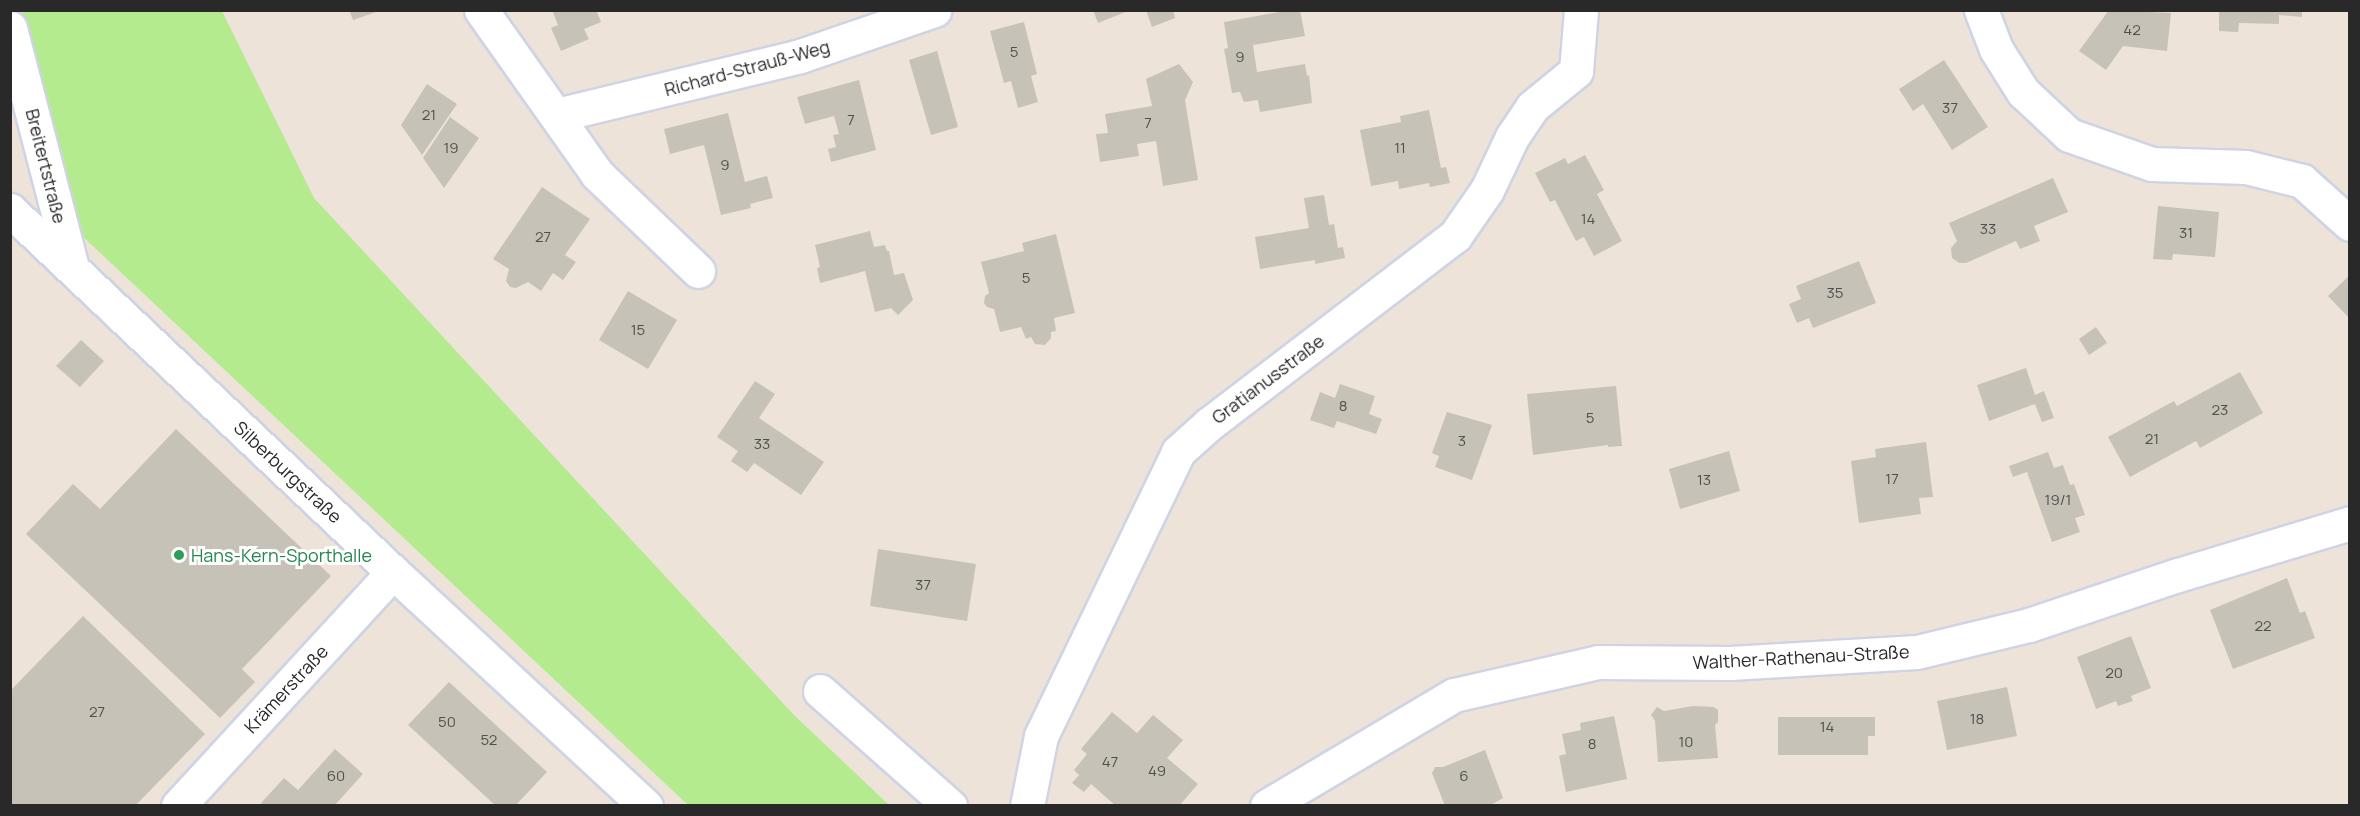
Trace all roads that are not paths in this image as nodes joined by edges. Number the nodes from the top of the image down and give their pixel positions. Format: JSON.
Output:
{"nodes":[{"id":1,"x":480,"y":10,"type":"edge"},
{"id":2,"x":934,"y":10,"type":"edge"},
{"id":3,"x":1581,"y":10,"type":"edge"},
{"id":4,"x":1981,"y":10,"type":"edge"},
{"id":5,"x":10,"y":28,"type":"edge"},
{"id":6,"x":557,"y":115,"type":"junction"},
{"id":7,"x":10,"y":210,"type":"edge"},
{"id":8,"x":2349,"y":224,"type":"edge"},
{"id":9,"x":72,"y":268,"type":"junction"},
{"id":10,"x":698,"y":271,"type":"dead end"},
{"id":11,"x":2349,"y":524,"type":"edge"},
{"id":12,"x":393,"y":572,"type":"junction"},
{"id":13,"x":820,"y":691,"type":"dead end"},
{"id":14,"x":1287,"y":801,"type":"edge"},
{"id":15,"x":178,"y":806,"type":"edge"},
{"id":16,"x":646,"y":806,"type":"edge"},
{"id":17,"x":950,"y":806,"type":"edge"},
{"id":18,"x":1027,"y":806,"type":"edge"}],
"edges":[{"from":1,"to":6,"type":"street"},
{"from":2,"to":6,"type":"street","name":"Richard-Strauß-Weg"},
{"from":3,"to":18,"type":"street","name":"Gratianusstraße"},
{"from":4,"to":8,"type":"street"},
{"from":5,"to":9,"type":"street","name":"Breitertstraße"},
{"from":6,"to":10,"type":"street"},
{"from":7,"to":9,"type":"street","name":"Silberburgstraße"},
{"from":9,"to":12,"type":"street","name":"Silberburgstraße"},
{"from":11,"to":14,"type":"street","name":"Walther-Rathenau-Straße"},
{"from":12,"to":15,"type":"street","name":"Krämerstraße"},
{"from":12,"to":16,"type":"street","name":"Silberburgstraße"},
{"from":13,"to":17,"type":"street"}]}
